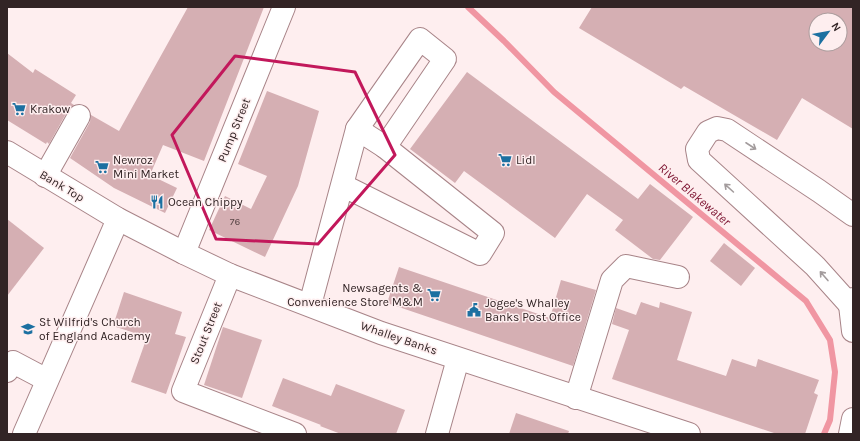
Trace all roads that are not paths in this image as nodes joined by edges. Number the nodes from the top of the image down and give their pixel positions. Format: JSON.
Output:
{"nodes":[{"id":1,"x":284,"y":7,"type":"edge"},
{"id":2,"x":79,"y":116,"type":"dead end"},
{"id":3,"x":357,"y":129,"type":"junction"},
{"id":4,"x":385,"y":147,"type":"junction"},
{"id":5,"x":7,"y":152,"type":"edge"},
{"id":6,"x":45,"y":176,"type":"junction"},
{"id":7,"x":342,"y":185,"type":"junction"},
{"id":8,"x":853,"y":215,"type":"edge"},
{"id":9,"x":118,"y":219,"type":"junction"},
{"id":10,"x":184,"y":253,"type":"junction"},
{"id":11,"x":230,"y":274,"type":"junction"},
{"id":12,"x":678,"y":277,"type":"dead end"},
{"id":13,"x":852,"y":302,"type":"edge"},
{"id":14,"x":310,"y":305,"type":"junction"},
{"id":15,"x":853,"y":331,"type":"edge"},
{"id":16,"x":458,"y":359,"type":"junction"},
{"id":17,"x":7,"y":371,"type":"edge"},
{"id":18,"x":47,"y":380,"type":"junction"},
{"id":19,"x":576,"y":398,"type":"junction"},
{"id":20,"x":853,"y":419,"type":"edge"},
{"id":21,"x":24,"y":434,"type":"edge"},
{"id":22,"x":295,"y":434,"type":"edge"},
{"id":23,"x":438,"y":434,"type":"edge"},
{"id":24,"x":689,"y":434,"type":"edge"},
{"id":25,"x":850,"y":434,"type":"edge"}],
"edges":[{"from":1,"to":10,"type":"street","name":"Pump Street"},
{"from":2,"to":6,"type":"street"},
{"from":3,"to":4,"type":"street"},
{"from":3,"to":4,"type":"street"},
{"from":3,"to":7,"type":"street"},
{"from":4,"to":7,"type":"street"},
{"from":5,"to":6,"type":"street","name":"Bank Top"},
{"from":6,"to":9,"type":"street","name":"Bank Top"},
{"from":7,"to":14,"type":"street"},
{"from":13,"to":8,"type":"street","one_way":true},
{"from":9,"to":10,"type":"street","name":"Whalley Banks"},
{"from":9,"to":18,"type":"street"},
{"from":10,"to":11,"type":"street","name":"Whalley Banks"},
{"from":11,"to":14,"type":"street","name":"Whalley Banks"},
{"from":11,"to":22,"type":"street","name":"Stout Street"},
{"from":12,"to":19,"type":"street"},
{"from":13,"to":15,"type":"street"},
{"from":14,"to":16,"type":"street","name":"Whalley Banks"},
{"from":16,"to":19,"type":"street","name":"Whalley Banks"},
{"from":16,"to":23,"type":"street"},
{"from":17,"to":18,"type":"street"},
{"from":18,"to":21,"type":"street"},
{"from":19,"to":24,"type":"street","name":"Whalley Banks"},
{"from":20,"to":25,"type":"street"}]}
